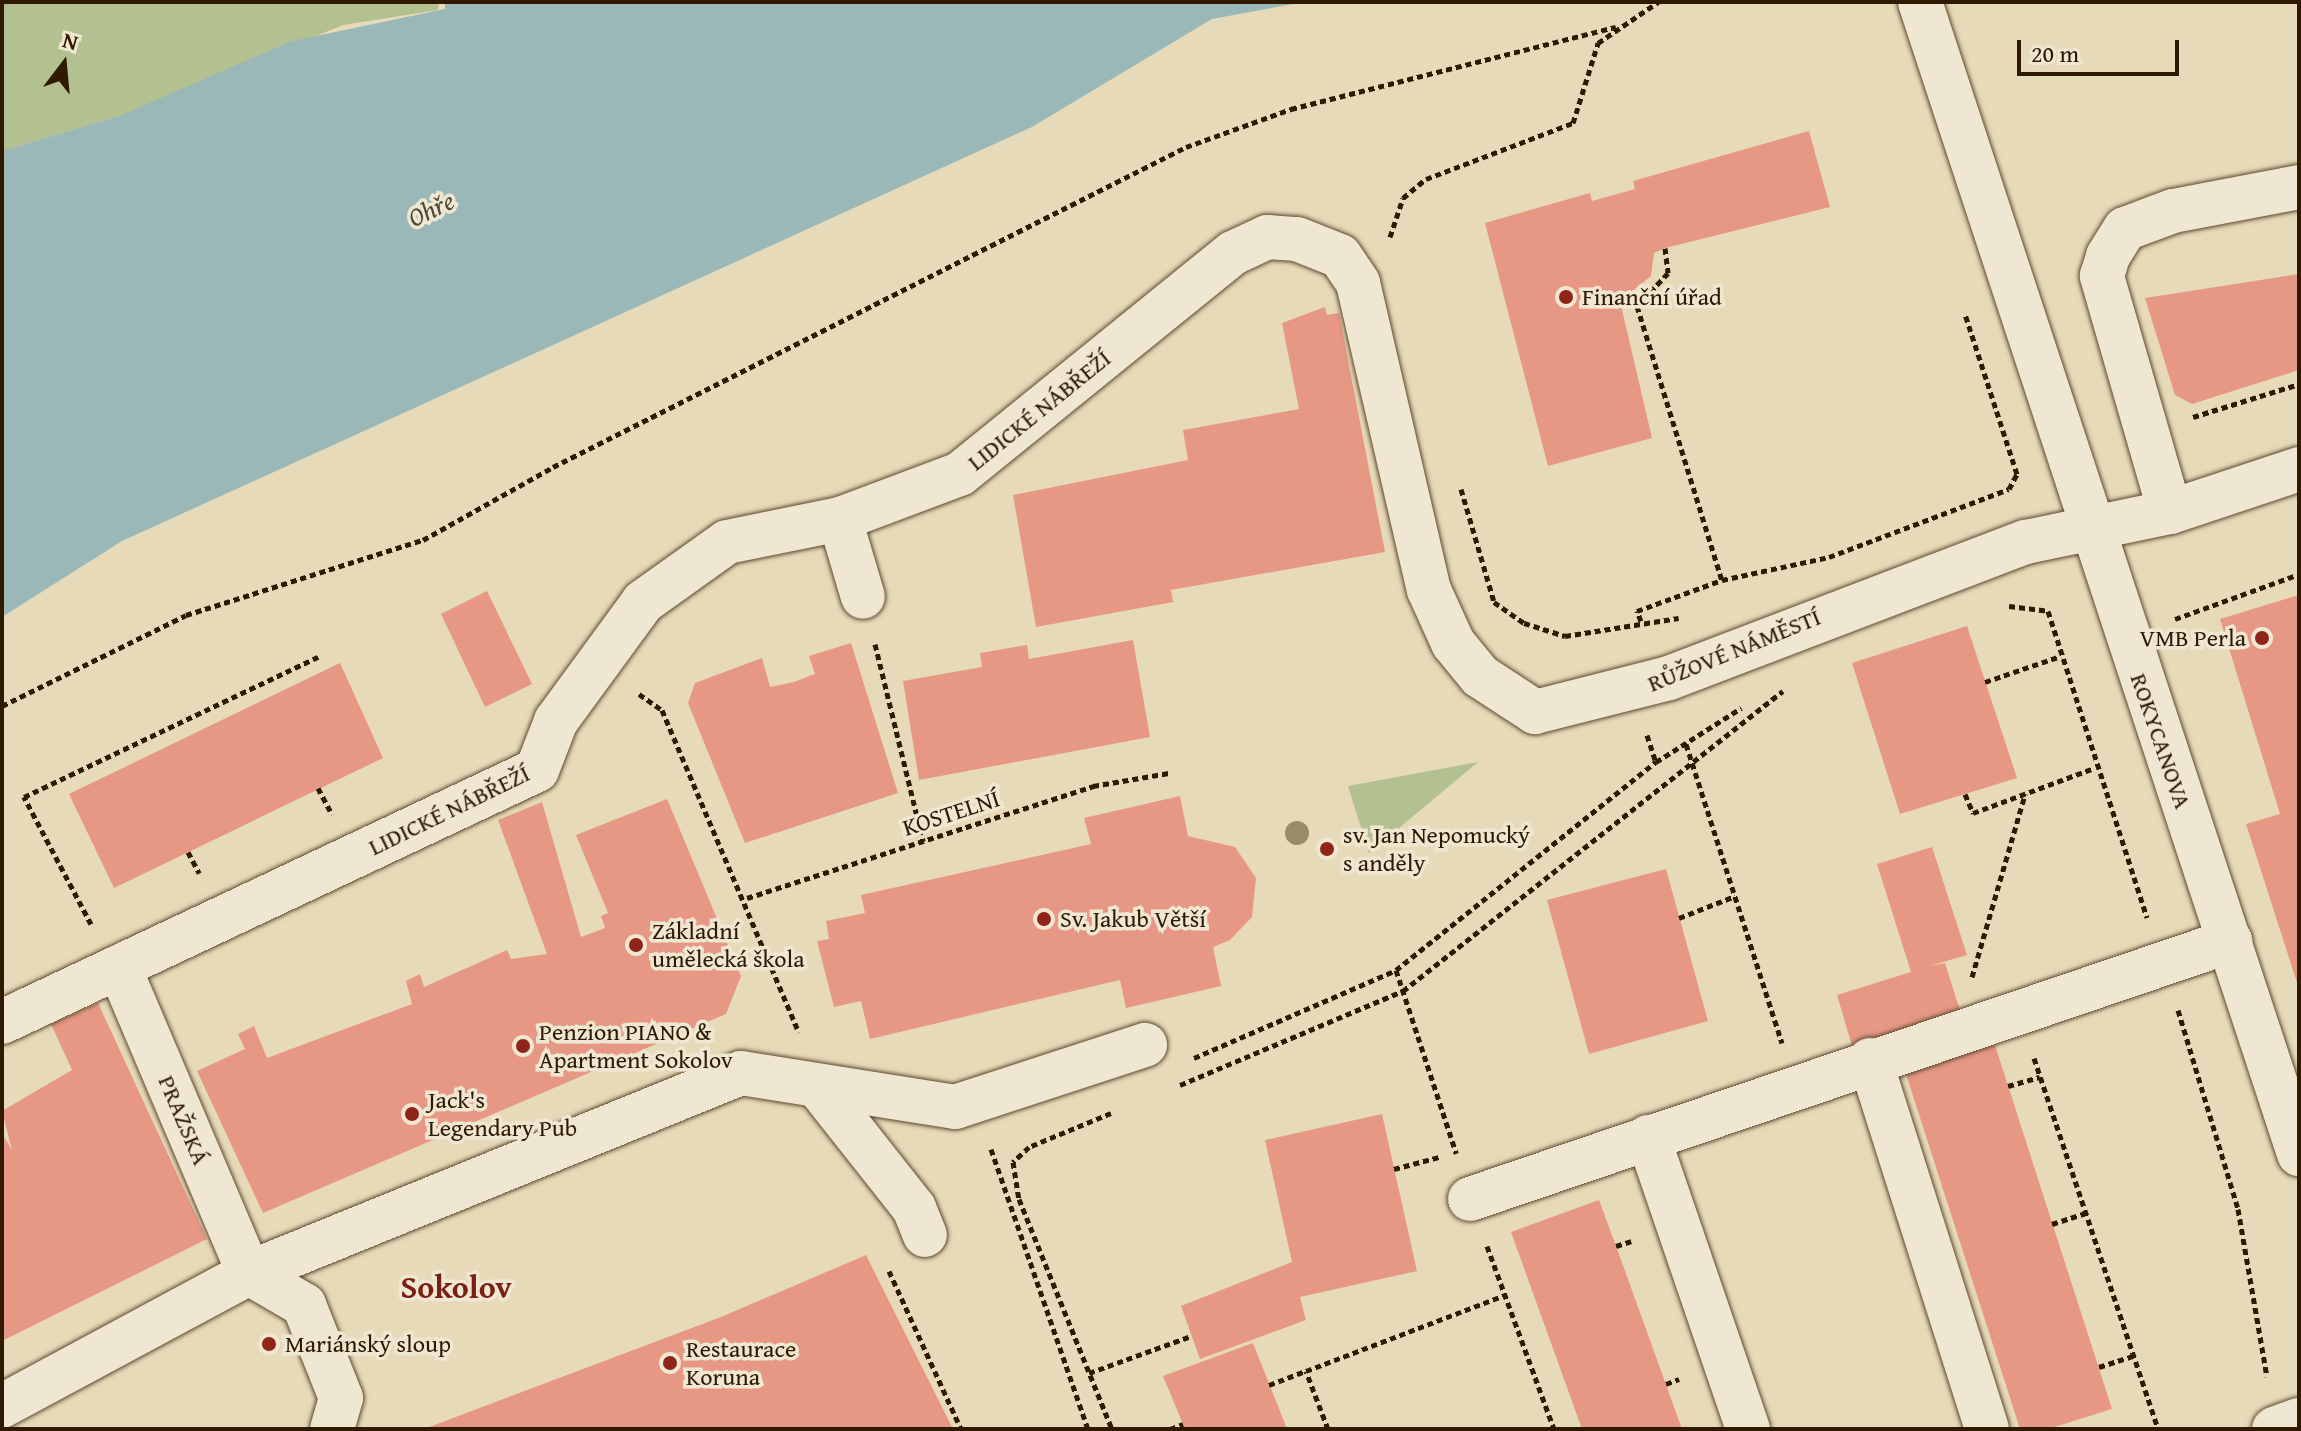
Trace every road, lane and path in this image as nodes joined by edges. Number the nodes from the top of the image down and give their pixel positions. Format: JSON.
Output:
{"nodes":[{"id":1,"x":1658,"y":2,"type":"edge"},
{"id":2,"x":1920,"y":2,"type":"edge"},
{"id":3,"x":1616,"y":27,"type":"junction"},
{"id":4,"x":2299,"y":187,"type":"edge"},
{"id":5,"x":1665,"y":248,"type":"dead end"},
{"id":6,"x":1393,"y":249,"type":"dead end"},
{"id":7,"x":2299,"y":384,"type":"edge"},
{"id":8,"x":2146,"y":432,"type":"junction"},
{"id":9,"x":2299,"y":469,"type":"edge"},
{"id":10,"x":2017,"y":474,"type":"dead end"},
{"id":11,"x":1459,"y":479,"type":"dead end"},
{"id":12,"x":2170,"y":512,"type":"junction"},
{"id":13,"x":840,"y":519,"type":"junction"},
{"id":14,"x":2087,"y":524,"type":"junction"},
{"id":15,"x":2299,"y":574,"type":"edge"},
{"id":16,"x":1722,"y":580,"type":"junction"},
{"id":17,"x":1429,"y":590,"type":"joint"},
{"id":18,"x":863,"y":597,"type":"joint"},
{"id":19,"x":1992,"y":611,"type":"dead end"},
{"id":20,"x":2171,"y":620,"type":"dead end"},
{"id":21,"x":2061,"y":656,"type":"junction"},
{"id":22,"x":318,"y":657,"type":"dead end"},
{"id":23,"x":599,"y":664,"type":"junction"},
{"id":24,"x":1985,"y":682,"type":"dead end"},
{"id":25,"x":1789,"y":685,"type":"dead end"},
{"id":26,"x":1750,"y":702,"type":"dead end"},
{"id":27,"x":2,"y":706,"type":"edge"},
{"id":28,"x":1686,"y":743,"type":"junction"},
{"id":29,"x":1692,"y":762,"type":"junction"},
{"id":30,"x":2094,"y":768,"type":"junction"},
{"id":31,"x":1169,"y":773,"type":"dead end"},
{"id":32,"x":318,"y":788,"type":"dead end"},
{"id":33,"x":1965,"y":794,"type":"dead end"},
{"id":34,"x":2025,"y":794,"type":"junction"},
{"id":35,"x":332,"y":815,"type":"dead end"},
{"id":36,"x":923,"y":841,"type":"junction"},
{"id":37,"x":188,"y":852,"type":"dead end"},
{"id":38,"x":201,"y":878,"type":"dead end"},
{"id":39,"x":1735,"y":896,"type":"junction"},
{"id":40,"x":747,"y":898,"type":"junction"},
{"id":41,"x":1679,"y":918,"type":"dead end"},
{"id":42,"x":2230,"y":941,"type":"junction"},
{"id":43,"x":108,"y":951,"type":"junction"},
{"id":44,"x":2164,"y":963,"type":"junction"},
{"id":45,"x":2001,"y":1017,"type":"junction"},
{"id":46,"x":2,"y":1022,"type":"edge"},
{"id":47,"x":1161,"y":1055,"type":"joint"},
{"id":48,"x":1870,"y":1060,"type":"junction"},
{"id":49,"x":2040,"y":1077,"type":"junction"},
{"id":50,"x":1795,"y":1086,"type":"junction"},
{"id":51,"x":2008,"y":1086,"type":"dead end"},
{"id":52,"x":820,"y":1089,"type":"junction"},
{"id":53,"x":1167,"y":1090,"type":"dead end"},
{"id":54,"x":1123,"y":1108,"type":"dead end"},
{"id":55,"x":1648,"y":1137,"type":"junction"},
{"id":56,"x":1004,"y":1143,"type":"dead end"},
{"id":57,"x":1456,"y":1153,"type":"dead end"},
{"id":58,"x":2299,"y":1154,"type":"edge"},
{"id":59,"x":1394,"y":1169,"type":"dead end"},
{"id":60,"x":1470,"y":1199,"type":"dead end"},
{"id":61,"x":2086,"y":1213,"type":"junction"},
{"id":62,"x":919,"y":1222,"type":"joint"},
{"id":63,"x":2052,"y":1224,"type":"dead end"},
{"id":64,"x":249,"y":1273,"type":"junction"},
{"id":65,"x":1505,"y":1295,"type":"dead end"},
{"id":66,"x":1191,"y":1336,"type":"dead end"},
{"id":67,"x":2133,"y":1356,"type":"junction"},
{"id":68,"x":2099,"y":1367,"type":"dead end"},
{"id":69,"x":1306,"y":1371,"type":"junction"},
{"id":70,"x":1089,"y":1373,"type":"junction"},
{"id":71,"x":1269,"y":1385,"type":"dead end"},
{"id":72,"x":2,"y":1406,"type":"edge"},
{"id":73,"x":2299,"y":1420,"type":"edge"},
{"id":74,"x":1183,"y":1424,"type":"dead end"},
{"id":75,"x":2275,"y":1428,"type":"edge"},
{"id":76,"x":332,"y":1429,"type":"edge"},
{"id":77,"x":961,"y":1429,"type":"edge"},
{"id":78,"x":1088,"y":1429,"type":"edge"},
{"id":79,"x":1112,"y":1429,"type":"edge"},
{"id":80,"x":1170,"y":1429,"type":"edge"},
{"id":81,"x":1328,"y":1429,"type":"edge"},
{"id":82,"x":1748,"y":1429,"type":"edge"},
{"id":83,"x":1987,"y":1429,"type":"edge"},
{"id":84,"x":2158,"y":1429,"type":"edge"}],
"edges":[{"from":1,"to":3,"type":"path"},
{"from":2,"to":14,"type":"street","name":"ROKYCANOVA"},
{"from":3,"to":6,"type":"path"},
{"from":3,"to":27,"type":"path"},
{"from":4,"to":8,"type":"street"},
{"from":5,"to":16,"type":"path"},
{"from":7,"to":8,"type":"path"},
{"from":8,"to":12,"type":"street"},
{"from":9,"to":12,"type":"street","name":"RŮŽOVÉ NÁMĚSTÍ"},
{"from":10,"to":16,"type":"path"},
{"from":11,"to":16,"type":"path"},
{"from":12,"to":14,"type":"street","name":"RŮŽOVÉ NÁMĚSTÍ"},
{"from":13,"to":17,"type":"street","name":"LIDICKÉ NÁBŘEŽÍ"},
{"from":13,"to":18,"type":"street"},
{"from":13,"to":23,"type":"street","name":"LIDICKÉ NÁBŘEŽÍ"},
{"from":14,"to":17,"type":"street","name":"RŮŽOVÉ NÁMĚSTÍ"},
{"from":14,"to":42,"type":"street","name":"ROKYCANOVA"},
{"from":15,"to":20,"type":"path"},
{"from":18,"to":36,"type":"path"},
{"from":19,"to":21,"type":"path"},
{"from":21,"to":24,"type":"path"},
{"from":21,"to":30,"type":"path"},
{"from":22,"to":43,"type":"path"},
{"from":23,"to":40,"type":"path"},
{"from":23,"to":43,"type":"street","name":"LIDICKÉ NÁBŘEŽÍ"},
{"from":25,"to":29,"type":"path"},
{"from":26,"to":28,"type":"path"},
{"from":28,"to":29,"type":"path"},
{"from":28,"to":47,"type":"path"},
{"from":29,"to":39,"type":"path"},
{"from":29,"to":53,"type":"path"},
{"from":30,"to":34,"type":"path"},
{"from":30,"to":44,"type":"path"},
{"from":31,"to":36,"type":"path","name":"KOSTELNÍ"},
{"from":32,"to":35,"type":"path"},
{"from":33,"to":34,"type":"path"},
{"from":34,"to":45,"type":"path"},
{"from":36,"to":40,"type":"path","name":"KOSTELNÍ"},
{"from":37,"to":38,"type":"path"},
{"from":39,"to":41,"type":"path"},
{"from":39,"to":50,"type":"path"},
{"from":40,"to":52,"type":"path"},
{"from":42,"to":44,"type":"street"},
{"from":42,"to":58,"type":"street","name":"ROKYCANOVA"},
{"from":43,"to":46,"type":"street","name":"LIDICKÉ NÁBŘEŽÍ"},
{"from":43,"to":64,"type":"street","name":"PRAŽSKÁ"},
{"from":44,"to":45,"type":"street"},
{"from":44,"to":75,"type":"path"},
{"from":45,"to":48,"type":"street"},
{"from":45,"to":49,"type":"path"},
{"from":47,"to":52,"type":"street"},
{"from":48,"to":50,"type":"street"},
{"from":48,"to":83,"type":"street"},
{"from":49,"to":51,"type":"path"},
{"from":49,"to":61,"type":"path"},
{"from":50,"to":55,"type":"street"},
{"from":52,"to":62,"type":"street"},
{"from":52,"to":64,"type":"street"},
{"from":54,"to":70,"type":"path"},
{"from":55,"to":60,"type":"street"},
{"from":55,"to":82,"type":"street"},
{"from":56,"to":78,"type":"path"},
{"from":57,"to":59,"type":"path"},
{"from":61,"to":63,"type":"path"},
{"from":61,"to":67,"type":"path"},
{"from":62,"to":77,"type":"path"},
{"from":64,"to":72,"type":"street"},
{"from":64,"to":76,"type":"street"},
{"from":65,"to":69,"type":"path"},
{"from":66,"to":70,"type":"path"},
{"from":67,"to":68,"type":"path"},
{"from":67,"to":84,"type":"path"},
{"from":69,"to":71,"type":"path"},
{"from":69,"to":81,"type":"path"},
{"from":70,"to":79,"type":"path"},
{"from":73,"to":75,"type":"street"},
{"from":74,"to":80,"type":"path"}]}
